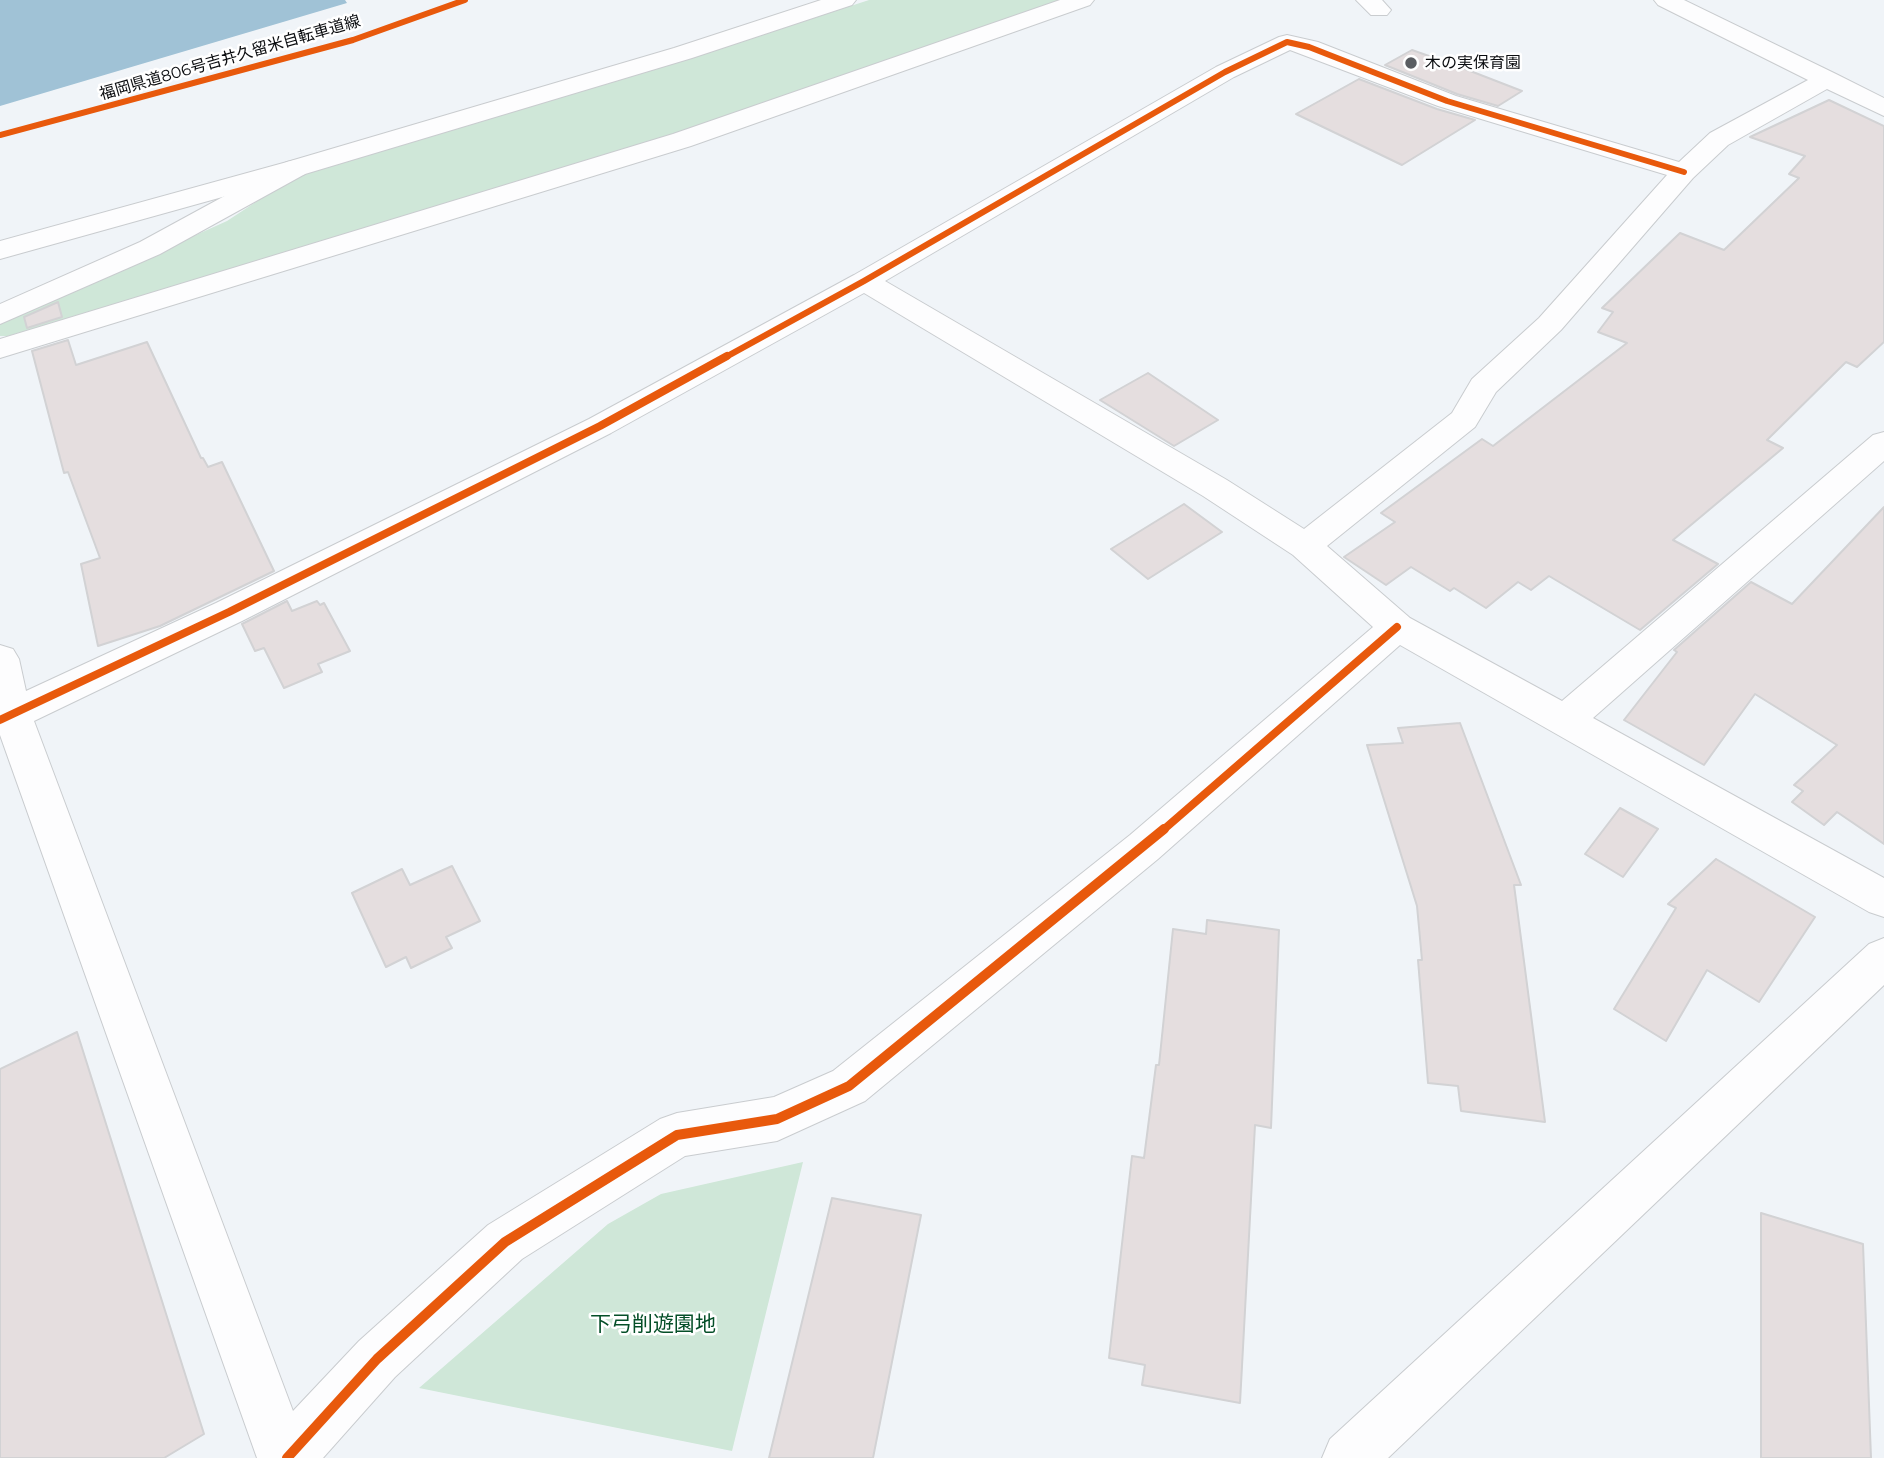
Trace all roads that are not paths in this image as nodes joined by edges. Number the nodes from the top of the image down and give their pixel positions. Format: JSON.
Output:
{"nodes":[{"id":1,"x":844,"y":0,"type":"edge"},
{"id":2,"x":1082,"y":0,"type":"edge"},
{"id":3,"x":1666,"y":0,"type":"edge"},
{"id":4,"x":1827,"y":79,"type":"junction"},
{"id":5,"x":1884,"y":108,"type":"edge"},
{"id":6,"x":296,"y":168,"type":"junction"},
{"id":7,"x":1684,"y":172,"type":"junction"},
{"id":8,"x":0,"y":250,"type":"edge"},
{"id":9,"x":864,"y":281,"type":"junction"},
{"id":10,"x":0,"y":315,"type":"edge"},
{"id":11,"x":0,"y":349,"type":"edge"},
{"id":12,"x":1884,"y":443,"type":"edge"},
{"id":13,"x":1305,"y":545,"type":"junction"},
{"id":14,"x":1397,"y":628,"type":"junction"},
{"id":15,"x":0,"y":659,"type":"edge"},
{"id":16,"x":6,"y":717,"type":"edge"},
{"id":17,"x":1565,"y":721,"type":"junction"},
{"id":18,"x":1884,"y":899,"type":"edge"},
{"id":19,"x":1884,"y":957,"type":"edge"},
{"id":20,"x":285,"y":1458,"type":"edge"},
{"id":21,"x":1349,"y":1458,"type":"edge"}],
"edges":[{"from":1,"to":6,"type":"street"},
{"from":2,"to":11,"type":"street"},
{"from":3,"to":4,"type":"street"},
{"from":4,"to":5,"type":"street"},
{"from":4,"to":7,"type":"street"},
{"from":6,"to":8,"type":"street"},
{"from":6,"to":10,"type":"street"},
{"from":7,"to":9,"type":"street"},
{"from":7,"to":13,"type":"street"},
{"from":9,"to":13,"type":"street"},
{"from":9,"to":16,"type":"street"},
{"from":12,"to":17,"type":"street"},
{"from":13,"to":14,"type":"street"},
{"from":14,"to":17,"type":"street"},
{"from":14,"to":20,"type":"street"},
{"from":15,"to":16,"type":"street"},
{"from":16,"to":20,"type":"street"},
{"from":17,"to":18,"type":"street"},
{"from":19,"to":21,"type":"street"}]}
